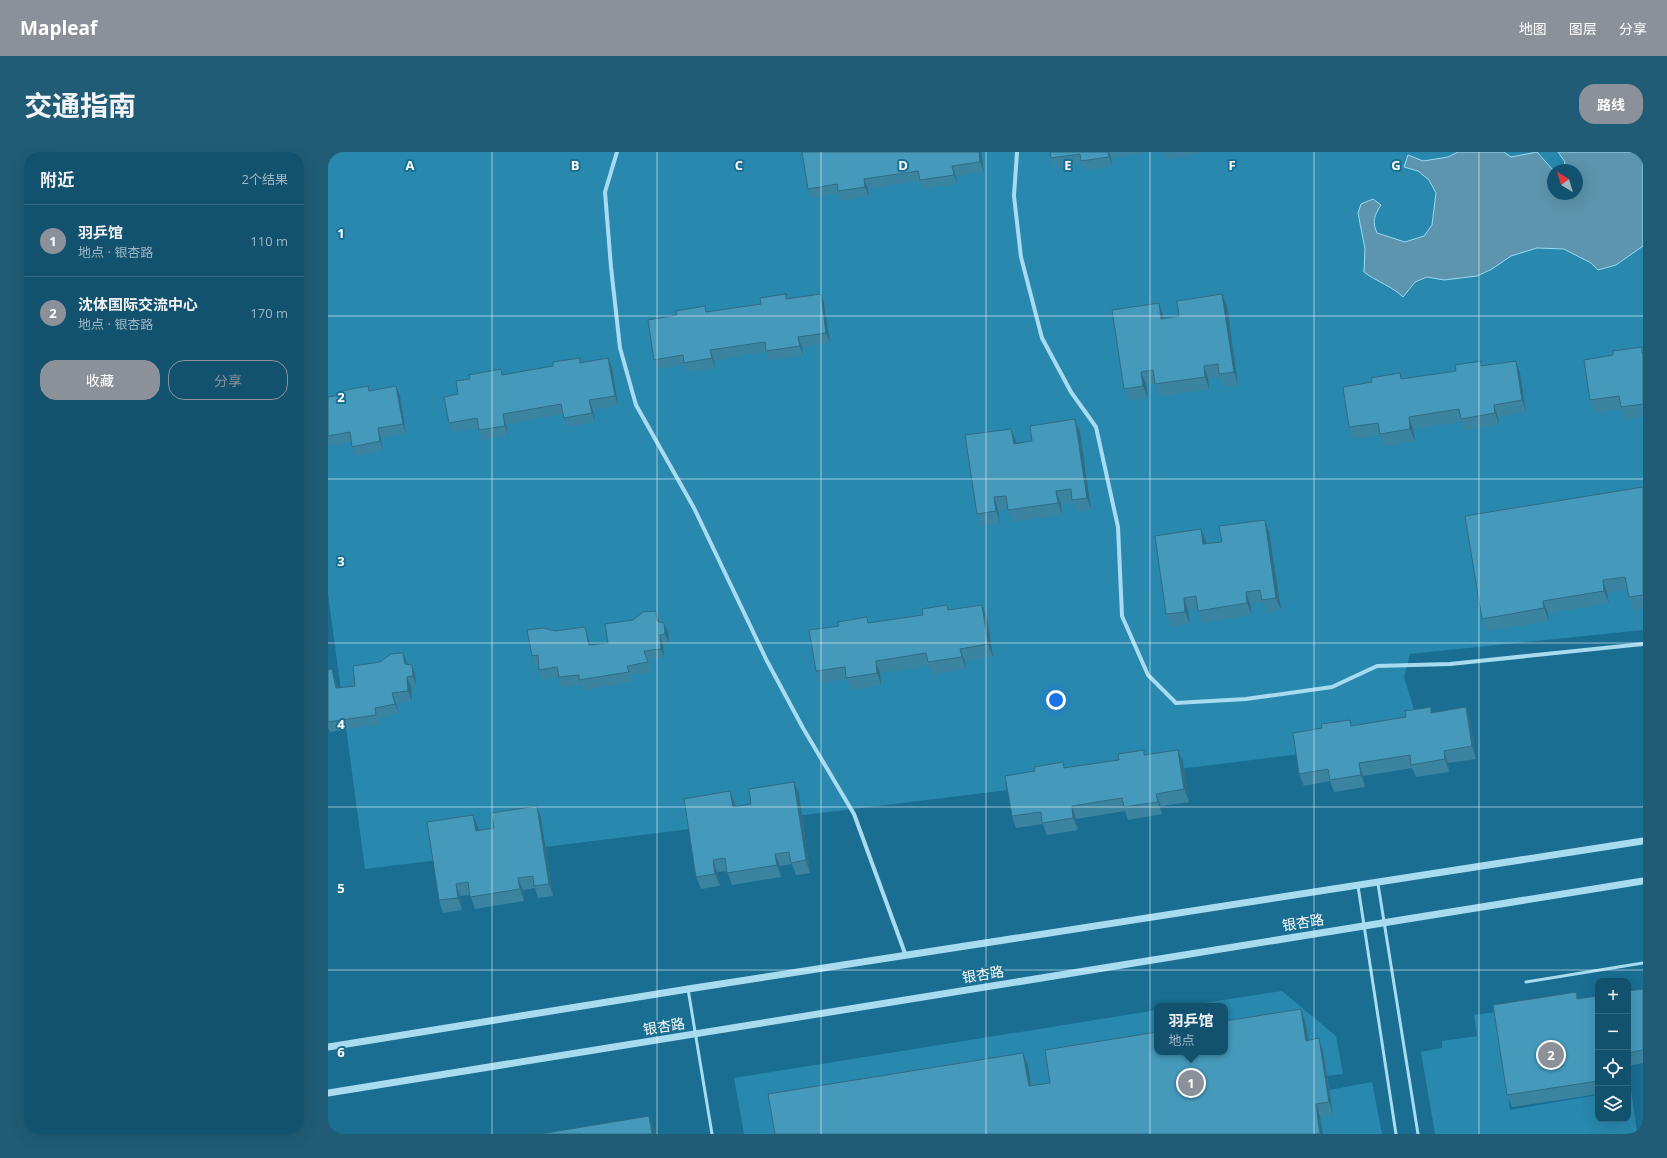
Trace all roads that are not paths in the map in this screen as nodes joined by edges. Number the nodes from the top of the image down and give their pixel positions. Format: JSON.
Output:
{"nodes":[{"id":1,"x":617,"y":152,"type":"edge"},
{"id":2,"x":1017,"y":152,"type":"edge"},
{"id":3,"x":1643,"y":644,"type":"edge"},
{"id":4,"x":1643,"y":841,"type":"edge"},
{"id":5,"x":1643,"y":882,"type":"edge"},
{"id":6,"x":1378,"y":884,"type":"junction"},
{"id":7,"x":1358,"y":886,"type":"junction"},
{"id":8,"x":1384,"y":923,"type":"junction"},
{"id":9,"x":1364,"y":926,"type":"junction"},
{"id":10,"x":906,"y":956,"type":"junction"},
{"id":11,"x":1643,"y":963,"type":"edge"},
{"id":12,"x":1526,"y":982,"type":"dead end"},
{"id":13,"x":688,"y":989,"type":"junction"},
{"id":14,"x":696,"y":1034,"type":"junction"},
{"id":15,"x":328,"y":1047,"type":"edge"},
{"id":16,"x":328,"y":1093,"type":"edge"},
{"id":17,"x":712,"y":1134,"type":"edge"},
{"id":18,"x":1396,"y":1134,"type":"edge"},
{"id":19,"x":1418,"y":1134,"type":"edge"}],
"edges":[{"from":1,"to":10,"type":"street"},
{"from":2,"to":3,"type":"street"},
{"from":4,"to":6,"type":"street"},
{"from":5,"to":8,"type":"street","name":"银杏路"},
{"from":6,"to":7,"type":"street"},
{"from":6,"to":8,"type":"lane"},
{"from":7,"to":9,"type":"lane"},
{"from":7,"to":10,"type":"street"},
{"from":8,"to":9,"type":"street","name":"银杏路"},
{"from":8,"to":19,"type":"lane"},
{"from":9,"to":14,"type":"street","name":"银杏路"},
{"from":9,"to":18,"type":"lane"},
{"from":10,"to":13,"type":"street"},
{"from":11,"to":12,"type":"lane"},
{"from":13,"to":14,"type":"lane"},
{"from":13,"to":15,"type":"street"},
{"from":14,"to":16,"type":"street","name":"银杏路"},
{"from":14,"to":17,"type":"lane"}]}
